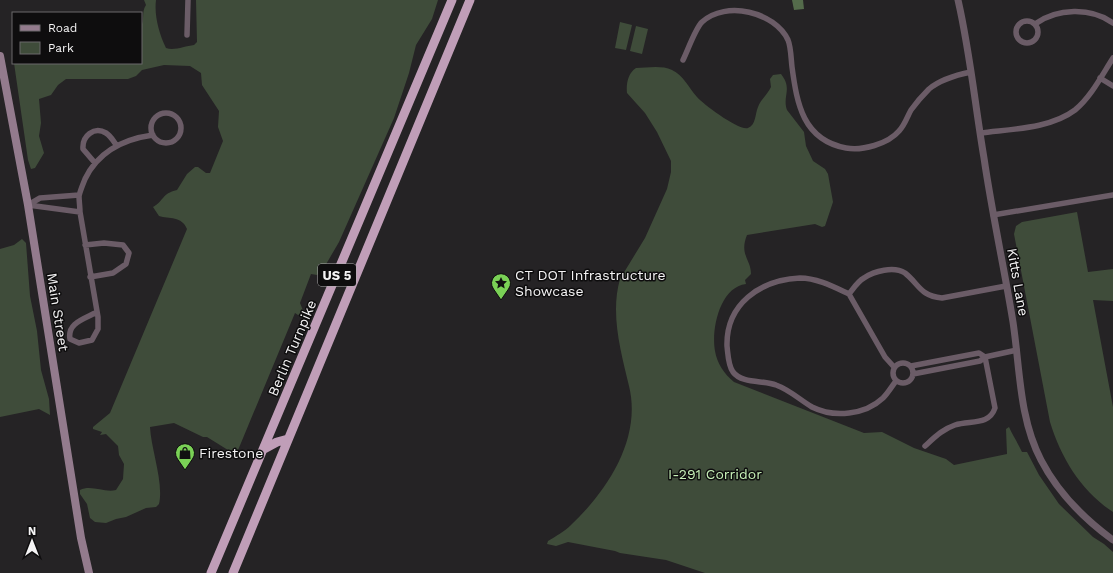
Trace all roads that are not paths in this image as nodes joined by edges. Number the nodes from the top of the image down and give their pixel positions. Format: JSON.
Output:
{"nodes":[{"id":1,"x":188,"y":0,"type":"edge"},
{"id":2,"x":452,"y":0,"type":"edge"},
{"id":3,"x":470,"y":0,"type":"edge"},
{"id":4,"x":958,"y":0,"type":"edge"},
{"id":5,"x":1113,"y":22,"type":"edge"},
{"id":6,"x":1035,"y":24,"type":"dead end"},
{"id":7,"x":186,"y":35,"type":"dead end"},
{"id":8,"x":0,"y":56,"type":"edge"},
{"id":9,"x":1113,"y":58,"type":"edge"},
{"id":10,"x":683,"y":60,"type":"dead end"},
{"id":11,"x":971,"y":72,"type":"junction"},
{"id":12,"x":1100,"y":78,"type":"junction"},
{"id":13,"x":1113,"y":86,"type":"edge"},
{"id":14,"x":410,"y":100,"type":"junction"},
{"id":15,"x":425,"y":107,"type":"junction"},
{"id":16,"x":980,"y":133,"type":"junction"},
{"id":17,"x":153,"y":135,"type":"junction"},
{"id":18,"x":117,"y":146,"type":"junction"},
{"id":19,"x":95,"y":163,"type":"junction"},
{"id":20,"x":79,"y":195,"type":"junction"},
{"id":21,"x":1113,"y":195,"type":"edge"},
{"id":22,"x":28,"y":205,"type":"junction"},
{"id":23,"x":80,"y":212,"type":"junction"},
{"id":24,"x":993,"y":214,"type":"junction"},
{"id":25,"x":85,"y":245,"type":"junction"},
{"id":26,"x":90,"y":277,"type":"junction"},
{"id":27,"x":1006,"y":286,"type":"junction"},
{"id":28,"x":849,"y":294,"type":"junction"},
{"id":29,"x":97,"y":312,"type":"junction"},
{"id":30,"x":1017,"y":350,"type":"junction"},
{"id":31,"x":985,"y":356,"type":"junction"},
{"id":32,"x":911,"y":366,"type":"junction"},
{"id":33,"x":894,"y":367,"type":"junction"},
{"id":34,"x":913,"y":374,"type":"junction"},
{"id":35,"x":896,"y":381,"type":"junction"},
{"id":36,"x":288,"y":439,"type":"junction"},
{"id":37,"x":925,"y":446,"type":"dead end"},
{"id":38,"x":264,"y":449,"type":"junction"},
{"id":39,"x":1113,"y":540,"type":"edge"},
{"id":40,"x":89,"y":573,"type":"edge"},
{"id":41,"x":211,"y":573,"type":"edge"},
{"id":42,"x":233,"y":573,"type":"edge"}],
"edges":[{"from":1,"to":7,"type":"street"},
{"from":2,"to":14,"type":"highway","name":"Berlin Turnpike","number":"US 5"},
{"from":3,"to":15,"type":"highway","number":"US 5"},
{"from":4,"to":11,"type":"street","name":"Kitts Lane"},
{"from":5,"to":6,"type":"street"},
{"from":8,"to":22,"type":"main road","name":"Main Street"},
{"from":9,"to":12,"type":"street"},
{"from":10,"to":11,"type":"street"},
{"from":11,"to":16,"type":"street","name":"Kitts Lane"},
{"from":12,"to":13,"type":"street"},
{"from":12,"to":16,"type":"street"},
{"from":14,"to":15,"type":"highway"},
{"from":14,"to":38,"type":"highway","name":"Berlin Turnpike","number":"US 5"},
{"from":15,"to":36,"type":"highway","number":"US 5"},
{"from":16,"to":24,"type":"street","name":"Kitts Lane"},
{"from":17,"to":17,"type":"street"},
{"from":17,"to":18,"type":"street"},
{"from":18,"to":19,"type":"street"},
{"from":18,"to":19,"type":"street"},
{"from":19,"to":20,"type":"street"},
{"from":20,"to":22,"type":"street"},
{"from":20,"to":23,"type":"street"},
{"from":21,"to":24,"type":"street"},
{"from":22,"to":23,"type":"street"},
{"from":22,"to":40,"type":"main road","name":"Main Street"},
{"from":23,"to":25,"type":"street"},
{"from":24,"to":27,"type":"street","name":"Kitts Lane"},
{"from":25,"to":26,"type":"street"},
{"from":25,"to":26,"type":"street"},
{"from":26,"to":29,"type":"street"},
{"from":27,"to":28,"type":"street"},
{"from":27,"to":30,"type":"street","name":"Kitts Lane"},
{"from":28,"to":33,"type":"street"},
{"from":28,"to":35,"type":"street"},
{"from":29,"to":29,"type":"street"},
{"from":30,"to":31,"type":"street"},
{"from":30,"to":39,"type":"street","name":"Kitts Lane"},
{"from":31,"to":32,"type":"street"},
{"from":31,"to":34,"type":"street"},
{"from":31,"to":37,"type":"street"},
{"from":32,"to":33,"type":"street"},
{"from":32,"to":34,"type":"street"},
{"from":33,"to":35,"type":"street"},
{"from":34,"to":35,"type":"street"},
{"from":36,"to":38,"type":"highway"},
{"from":36,"to":42,"type":"highway","number":"US 5"},
{"from":38,"to":41,"type":"highway","name":"Berlin Turnpike","number":"US 5"}]}
